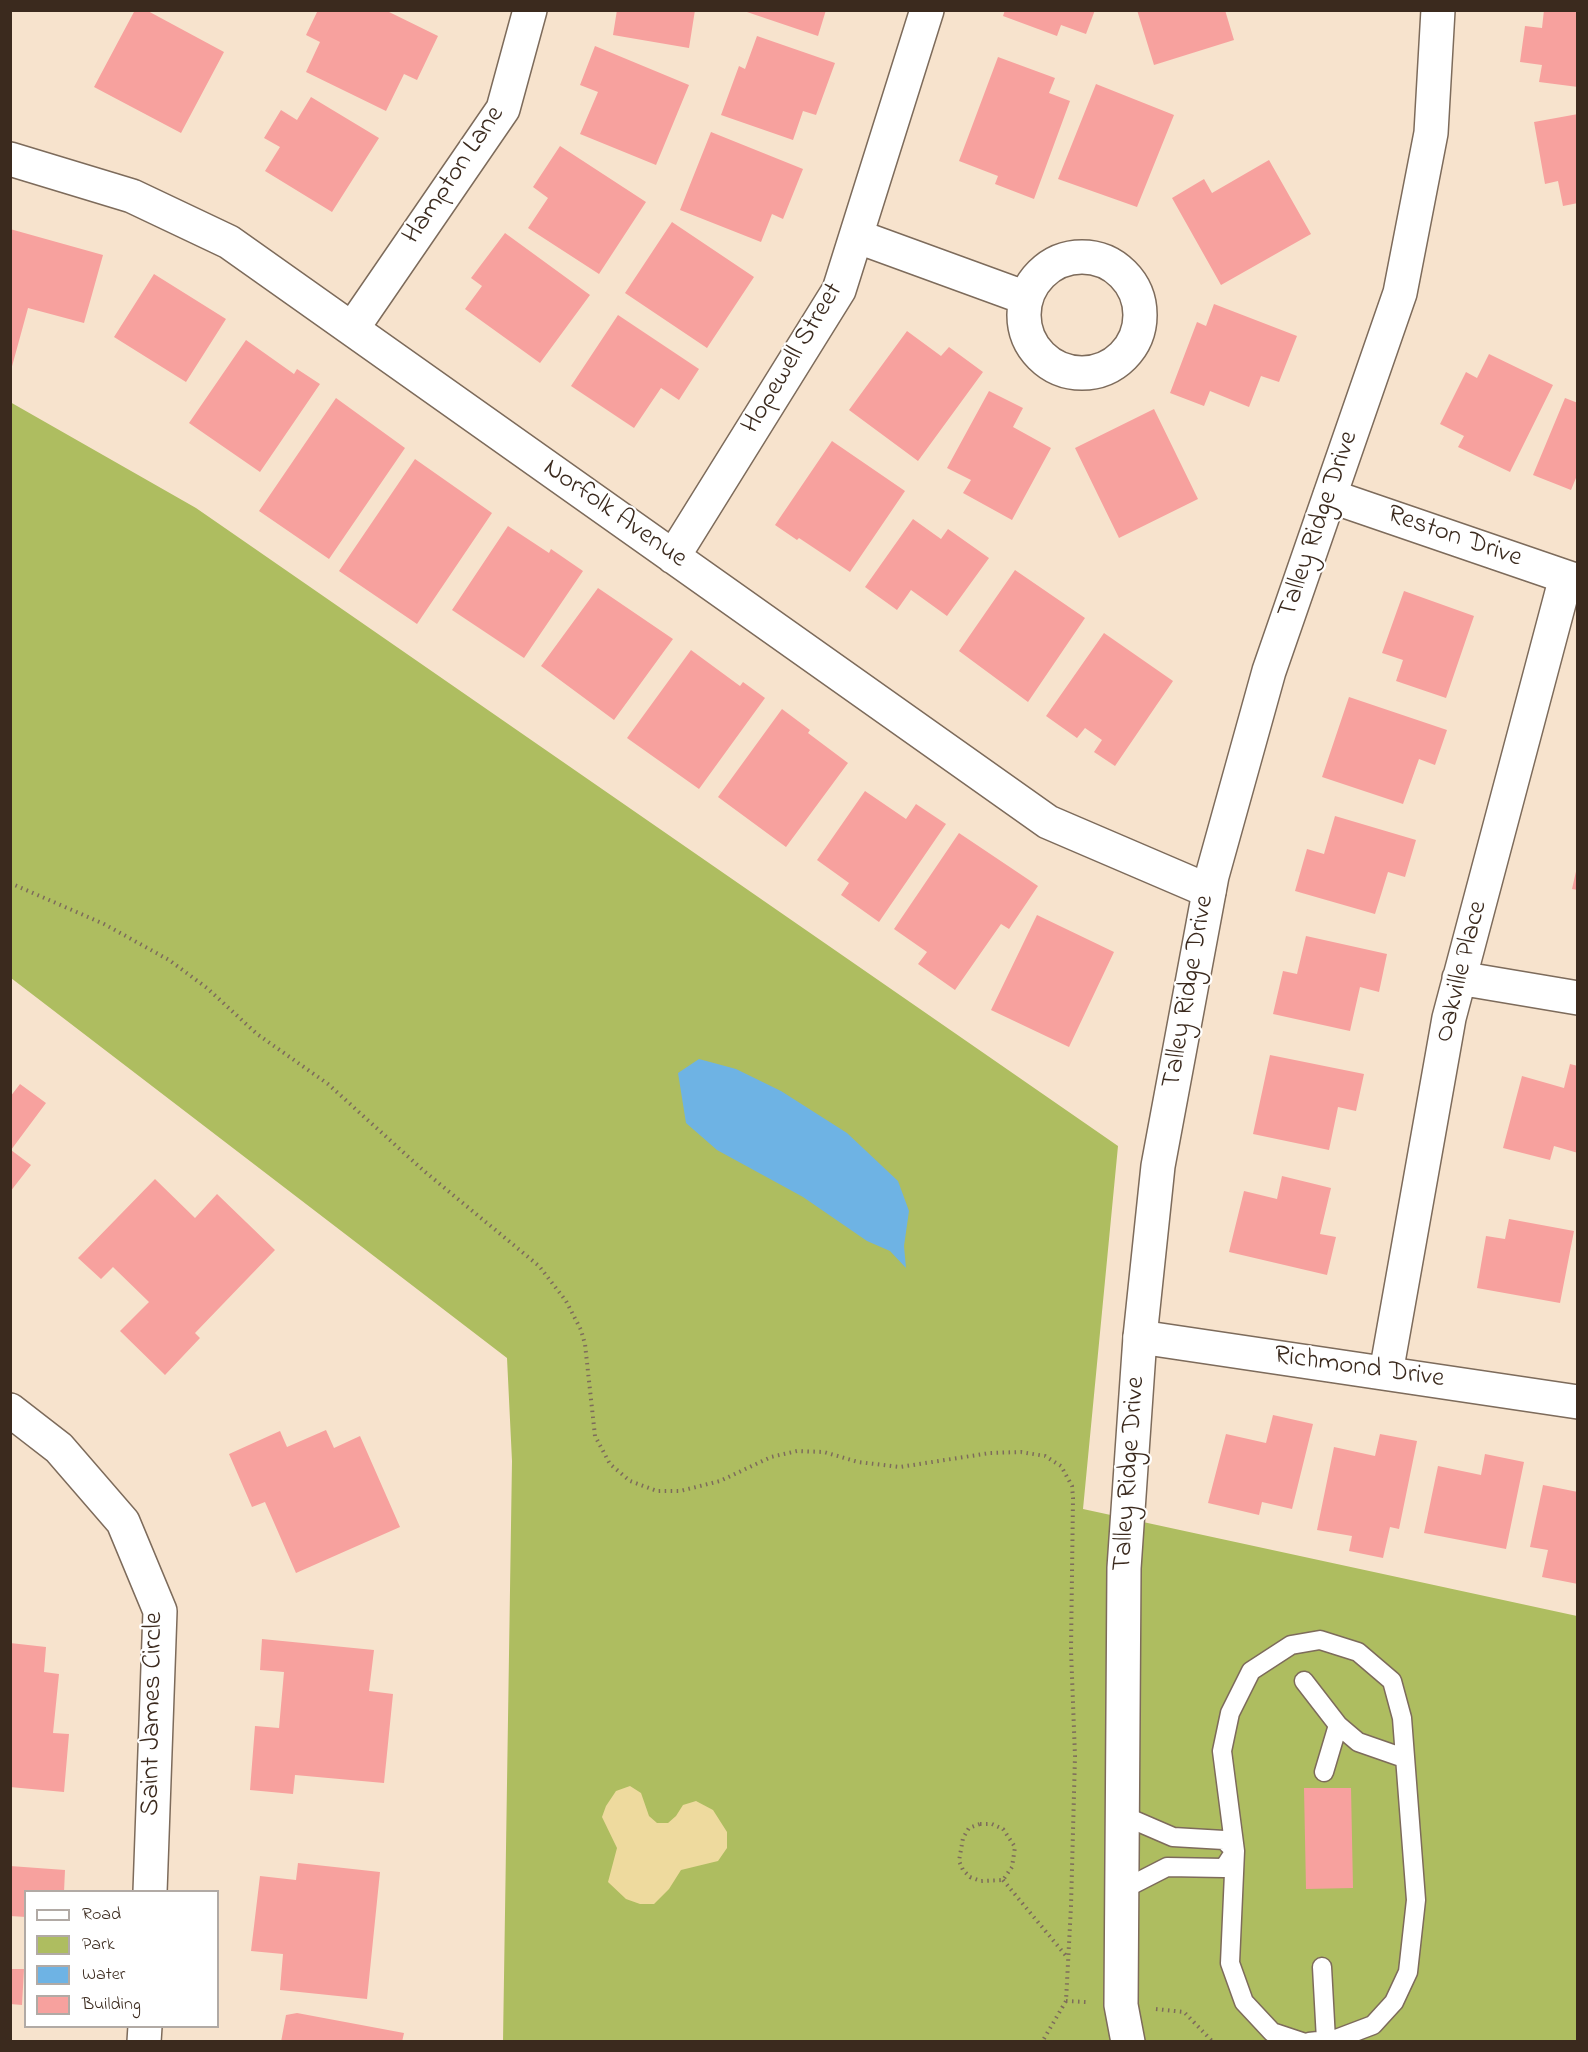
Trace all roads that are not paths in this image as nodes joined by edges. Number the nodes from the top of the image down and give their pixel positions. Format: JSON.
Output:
{"nodes":[{"id":1,"x":530,"y":10,"type":"edge"},
{"id":2,"x":927,"y":10,"type":"edge"},
{"id":3,"x":1438,"y":10,"type":"edge"},
{"id":4,"x":10,"y":159,"type":"edge"},
{"id":5,"x":856,"y":236,"type":"junction"},
{"id":6,"x":1026,"y":298,"type":"dead end"},
{"id":7,"x":352,"y":329,"type":"junction"},
{"id":8,"x":1330,"y":496,"type":"junction"},
{"id":9,"x":673,"y":557,"type":"junction"},
{"id":10,"x":1572,"y":579,"type":"edge"},
{"id":11,"x":1209,"y":891,"type":"junction"},
{"id":12,"x":1460,"y":978,"type":"junction"},
{"id":13,"x":1578,"y":998,"type":"edge"},
{"id":14,"x":1140,"y":1337,"type":"junction"},
{"id":15,"x":1386,"y":1372,"type":"junction"},
{"id":16,"x":1578,"y":1402,"type":"edge"},
{"id":17,"x":10,"y":1410,"type":"edge"},
{"id":18,"x":1304,"y":1681,"type":"dead end"},
{"id":19,"x":1338,"y":1725,"type":"junction"},
{"id":20,"x":1404,"y":1758,"type":"junction"},
{"id":21,"x":1324,"y":1772,"type":"dead end"},
{"id":22,"x":1122,"y":1815,"type":"junction"},
{"id":23,"x":1235,"y":1851,"type":"junction"},
{"id":24,"x":150,"y":1890,"type":"edge"},
{"id":25,"x":1122,"y":1890,"type":"junction"},
{"id":26,"x":1322,"y":1967,"type":"dead end"},
{"id":27,"x":1121,"y":2005,"type":"junction"},
{"id":28,"x":1317,"y":2041,"type":"edge"},
{"id":29,"x":1111,"y":2042,"type":"edge"},
{"id":30,"x":1128,"y":2042,"type":"edge"},
{"id":31,"x":1302,"y":2042,"type":"edge"}],
"edges":[{"from":1,"to":7,"type":"street","name":"Hampton Lane"},
{"from":2,"to":5,"type":"street","name":"Hopewell Street"},
{"from":3,"to":8,"type":"street","name":"Talley Ridge Drive"},
{"from":4,"to":7,"type":"street","name":"Norfolk Avenue"},
{"from":5,"to":6,"type":"street"},
{"from":5,"to":9,"type":"street","name":"Hopewell Street"},
{"from":7,"to":9,"type":"street","name":"Norfolk Avenue"},
{"from":8,"to":10,"type":"street","name":"Reston Drive"},
{"from":8,"to":11,"type":"street","name":"Talley Ridge Drive"},
{"from":9,"to":11,"type":"street","name":"Norfolk Avenue"},
{"from":10,"to":12,"type":"street","name":"Oakville Place"},
{"from":11,"to":14,"type":"street","name":"Talley Ridge Drive"},
{"from":12,"to":13,"type":"street"},
{"from":12,"to":15,"type":"street","name":"Oakville Place"},
{"from":14,"to":15,"type":"street","name":"Richmond Drive"},
{"from":14,"to":22,"type":"street","name":"Talley Ridge Drive"},
{"from":15,"to":16,"type":"street","name":"Richmond Drive"},
{"from":17,"to":24,"type":"street","name":"Saint James Circle"},
{"from":18,"to":19,"type":"lane"},
{"from":19,"to":20,"type":"lane"},
{"from":19,"to":21,"type":"lane"},
{"from":20,"to":23,"type":"lane"},
{"from":20,"to":28,"type":"lane"},
{"from":22,"to":23,"type":"lane"},
{"from":22,"to":25,"type":"street","name":"Talley Ridge Drive"},
{"from":23,"to":25,"type":"lane"},
{"from":23,"to":31,"type":"lane"},
{"from":25,"to":27,"type":"street","name":"Talley Ridge Drive"},
{"from":26,"to":28,"type":"lane"},
{"from":27,"to":29,"type":"street","name":"Talley Ridge Drive"},
{"from":27,"to":30,"type":"street","name":"Talley Ridge Drive"}]}
